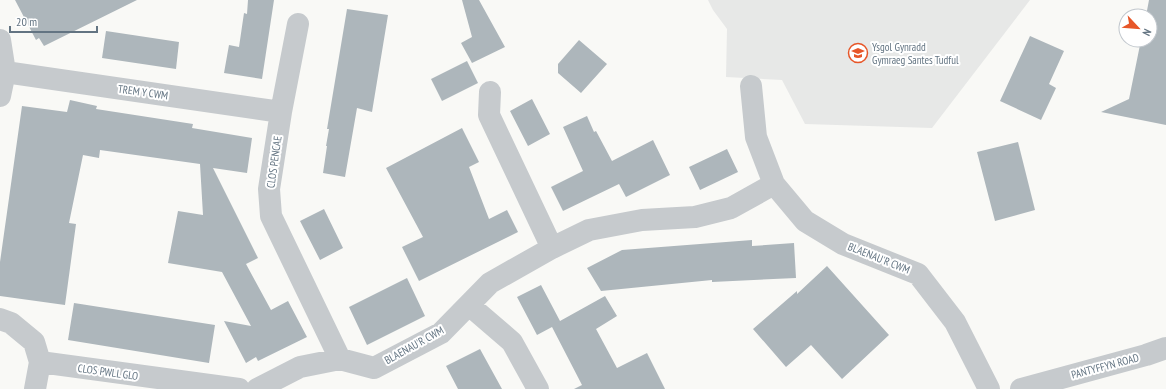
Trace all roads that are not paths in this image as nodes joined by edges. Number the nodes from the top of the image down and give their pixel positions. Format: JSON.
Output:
{"nodes":[{"id":1,"x":298,"y":24,"type":"dead end"},
{"id":2,"x":0,"y":40,"type":"edge"},
{"id":3,"x":5,"y":72,"type":"junction"},
{"id":4,"x":751,"y":86,"type":"dead end"},
{"id":5,"x":490,"y":92,"type":"dead end"},
{"id":6,"x":0,"y":96,"type":"edge"},
{"id":7,"x":281,"y":112,"type":"junction"},
{"id":8,"x":774,"y":184,"type":"junction"},
{"id":9,"x":552,"y":248,"type":"junction"},
{"id":10,"x":470,"y":305,"type":"junction"},
{"id":11,"x":0,"y":319,"type":"edge"},
{"id":12,"x":1166,"y":348,"type":"edge"},
{"id":13,"x":340,"y":359,"type":"junction"},
{"id":14,"x":40,"y":362,"type":"junction"},
{"id":15,"x":35,"y":389,"type":"edge"},
{"id":16,"x":239,"y":389,"type":"edge"},
{"id":17,"x":257,"y":389,"type":"edge"},
{"id":18,"x":538,"y":389,"type":"edge"},
{"id":19,"x":989,"y":389,"type":"edge"},
{"id":20,"x":1021,"y":389,"type":"edge"}],
"edges":[{"from":1,"to":7,"type":"street","name":"CLOS PENCAE"},
{"from":2,"to":3,"type":"street"},
{"from":3,"to":6,"type":"street"},
{"from":3,"to":7,"type":"street","name":"TREM Y CWM"},
{"from":4,"to":8,"type":"street","name":"BLAENAU'R CWM"},
{"from":5,"to":9,"type":"street"},
{"from":7,"to":13,"type":"street","name":"CLOS PENCAE"},
{"from":8,"to":9,"type":"street","name":"BLAENAU'R CWM"},
{"from":8,"to":19,"type":"street","name":"BLAENAU'R CWM"},
{"from":9,"to":10,"type":"street","name":"BLAENAU'R CWM"},
{"from":10,"to":13,"type":"street","name":"BLAENAU'R CWM"},
{"from":10,"to":18,"type":"street"},
{"from":11,"to":14,"type":"street"},
{"from":12,"to":20,"type":"street","name":"PANTYFFYN ROAD"},
{"from":13,"to":17,"type":"street","name":"BLAENAU'R CWM"},
{"from":14,"to":15,"type":"street"},
{"from":14,"to":16,"type":"street","name":"CLOS PWLL GLO"}]}
